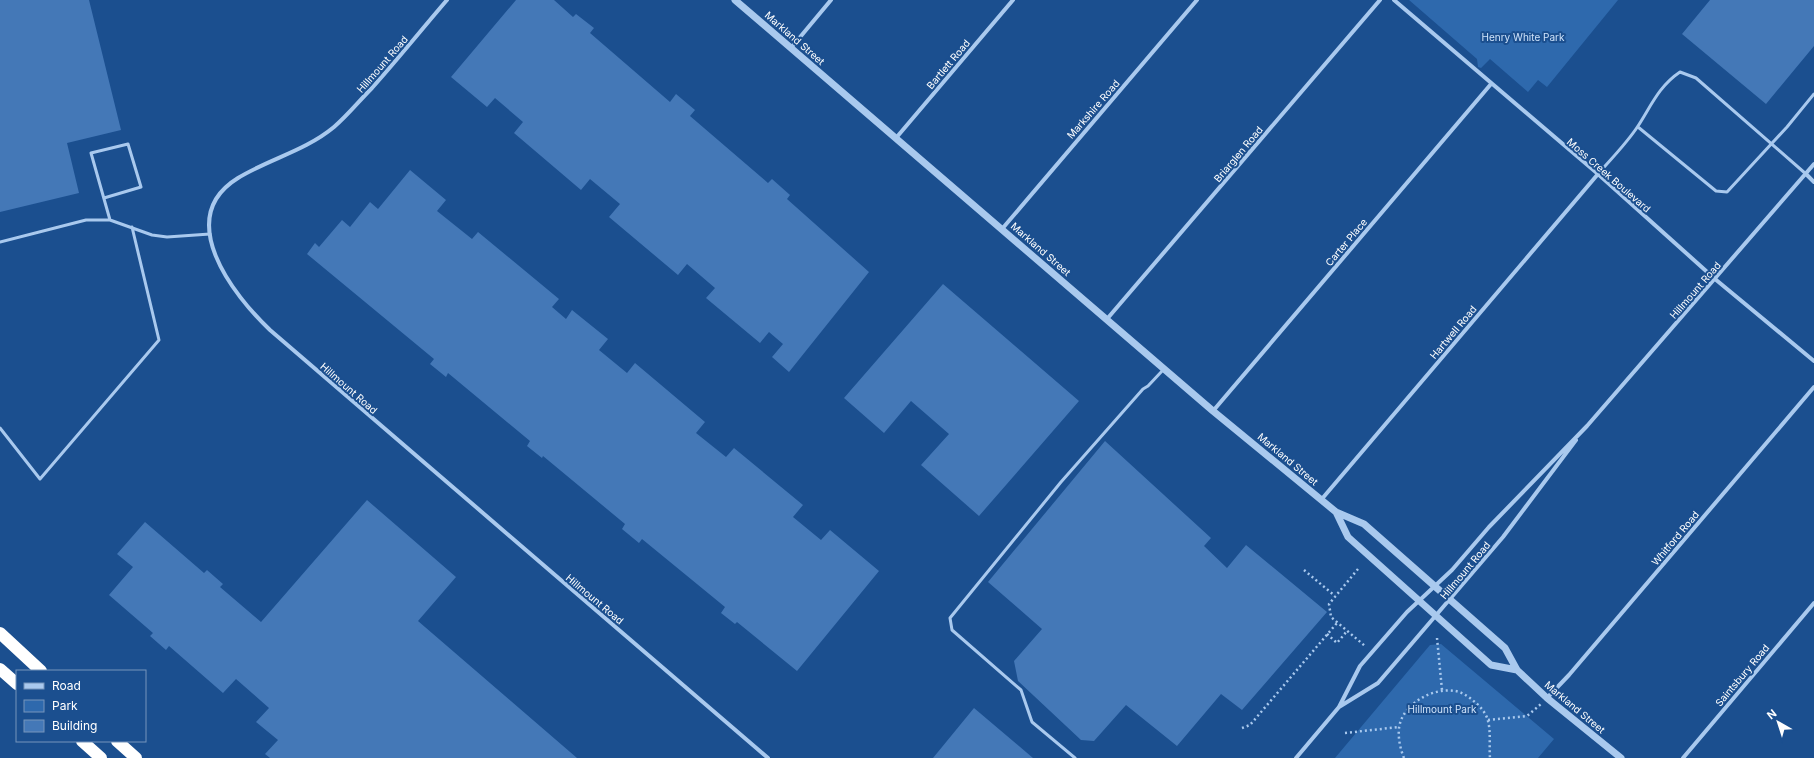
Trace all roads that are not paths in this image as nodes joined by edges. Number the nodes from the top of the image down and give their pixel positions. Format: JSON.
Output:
{"nodes":[{"id":1,"x":447,"y":0,"type":"edge"},
{"id":2,"x":735,"y":0,"type":"edge"},
{"id":3,"x":831,"y":0,"type":"edge"},
{"id":4,"x":1012,"y":0,"type":"edge"},
{"id":5,"x":1197,"y":0,"type":"edge"},
{"id":6,"x":1380,"y":0,"type":"edge"},
{"id":7,"x":1394,"y":0,"type":"edge"},
{"id":8,"x":791,"y":48,"type":"junction"},
{"id":9,"x":1491,"y":84,"type":"junction"},
{"id":10,"x":1814,"y":94,"type":"edge"},
{"id":11,"x":1638,"y":127,"type":"junction"},
{"id":12,"x":896,"y":138,"type":"junction"},
{"id":13,"x":1772,"y":144,"type":"junction"},
{"id":14,"x":1814,"y":164,"type":"edge"},
{"id":15,"x":1598,"y":174,"type":"junction"},
{"id":16,"x":1806,"y":174,"type":"junction"},
{"id":17,"x":1814,"y":182,"type":"edge"},
{"id":18,"x":104,"y":198,"type":"junction"},
{"id":19,"x":110,"y":220,"type":"junction"},
{"id":20,"x":132,"y":227,"type":"junction"},
{"id":21,"x":1002,"y":229,"type":"junction"},
{"id":22,"x":210,"y":234,"type":"junction"},
{"id":23,"x":0,"y":242,"type":"edge"},
{"id":24,"x":1715,"y":279,"type":"junction"},
{"id":25,"x":1107,"y":319,"type":"junction"},
{"id":26,"x":1814,"y":361,"type":"edge"},
{"id":27,"x":1164,"y":368,"type":"junction"},
{"id":28,"x":1814,"y":387,"type":"edge"},
{"id":29,"x":1214,"y":411,"type":"junction"},
{"id":30,"x":1587,"y":426,"type":"junction"},
{"id":31,"x":0,"y":428,"type":"edge"},
{"id":32,"x":1321,"y":500,"type":"junction"},
{"id":33,"x":1336,"y":512,"type":"junction"},
{"id":34,"x":1435,"y":586,"type":"junction"},
{"id":35,"x":1451,"y":600,"type":"junction"},
{"id":36,"x":1418,"y":601,"type":"junction"},
{"id":37,"x":1814,"y":603,"type":"edge"},
{"id":38,"x":1436,"y":616,"type":"junction"},
{"id":39,"x":0,"y":633,"type":"edge"},
{"id":40,"x":0,"y":669,"type":"edge"},
{"id":41,"x":40,"y":670,"type":"edge"},
{"id":42,"x":1517,"y":670,"type":"junction"},
{"id":43,"x":16,"y":683,"type":"edge"},
{"id":44,"x":1547,"y":698,"type":"junction"},
{"id":45,"x":1339,"y":707,"type":"junction"},
{"id":46,"x":83,"y":742,"type":"edge"},
{"id":47,"x":118,"y":742,"type":"edge"},
{"id":48,"x":101,"y":758,"type":"edge"},
{"id":49,"x":136,"y":758,"type":"edge"},
{"id":50,"x":768,"y":758,"type":"edge"},
{"id":51,"x":1075,"y":758,"type":"edge"},
{"id":52,"x":1296,"y":758,"type":"edge"},
{"id":53,"x":1621,"y":758,"type":"edge"},
{"id":54,"x":1683,"y":758,"type":"edge"}],
"edges":[{"from":1,"to":22,"type":"street","name":"Hillmount Road"},
{"from":2,"to":8,"type":"street","name":"Markland Street"},
{"from":3,"to":8,"type":"street"},
{"from":4,"to":12,"type":"street","name":"Bartlett Road"},
{"from":5,"to":21,"type":"street","name":"Markshire Road"},
{"from":6,"to":25,"type":"street","name":"Briarglen Road"},
{"from":7,"to":9,"type":"street","name":"Moss Creek Boulevard"},
{"from":8,"to":12,"type":"street","name":"Markland Street"},
{"from":9,"to":15,"type":"street","name":"Moss Creek Boulevard"},
{"from":9,"to":29,"type":"street","name":"Carter Place"},
{"from":10,"to":13,"type":"lane"},
{"from":11,"to":13,"type":"lane"},
{"from":11,"to":13,"type":"lane"},
{"from":11,"to":15,"type":"lane"},
{"from":12,"to":21,"type":"street","name":"Markland Street"},
{"from":13,"to":16,"type":"lane"},
{"from":14,"to":16,"type":"street","name":"Hillmount Road"},
{"from":15,"to":24,"type":"street","name":"Moss Creek Boulevard"},
{"from":15,"to":32,"type":"street","name":"Hartwell Road"},
{"from":16,"to":17,"type":"street"},
{"from":16,"to":24,"type":"street","name":"Hillmount Road"},
{"from":18,"to":18,"type":"lane"},
{"from":18,"to":19,"type":"lane"},
{"from":19,"to":20,"type":"lane"},
{"from":19,"to":23,"type":"lane"},
{"from":20,"to":22,"type":"lane"},
{"from":20,"to":31,"type":"lane"},
{"from":21,"to":25,"type":"street","name":"Markland Street"},
{"from":22,"to":50,"type":"street","name":"Hillmount Road"},
{"from":24,"to":26,"type":"street","name":"Moss Creek Boulevard"},
{"from":24,"to":30,"type":"street","name":"Hillmount Road"},
{"from":25,"to":27,"type":"street","name":"Markland Street"},
{"from":27,"to":29,"type":"street","name":"Markland Street"},
{"from":27,"to":51,"type":"lane"},
{"from":28,"to":44,"type":"street","name":"Whitford Road"},
{"from":29,"to":32,"type":"street","name":"Markland Street"},
{"from":30,"to":34,"type":"street","name":"Hillmount Road"},
{"from":30,"to":35,"type":"street","name":"Hillmount Road"},
{"from":32,"to":33,"type":"street","name":"Markland Street"},
{"from":33,"to":34,"type":"street","name":"Markland Street"},
{"from":33,"to":36,"type":"street","name":"Markland Street"},
{"from":34,"to":35,"type":"street","name":"Markland Street"},
{"from":34,"to":36,"type":"street","name":"Hillmount Road"},
{"from":35,"to":38,"type":"street","name":"Hillmount Road"},
{"from":35,"to":42,"type":"street","name":"Markland Street"},
{"from":36,"to":38,"type":"street","name":"Markland Street"},
{"from":36,"to":45,"type":"street","name":"Hillmount Road"},
{"from":37,"to":54,"type":"street","name":"Saintsbury Road"},
{"from":38,"to":42,"type":"street","name":"Markland Street"},
{"from":38,"to":45,"type":"street","name":"Hillmount Road"},
{"from":39,"to":41,"type":"highway"},
{"from":40,"to":43,"type":"highway"},
{"from":42,"to":44,"type":"street","name":"Markland Street"},
{"from":44,"to":53,"type":"street","name":"Markland Street"},
{"from":45,"to":52,"type":"street","name":"Hillmount Road"},
{"from":46,"to":48,"type":"highway"},
{"from":47,"to":49,"type":"highway"}]}
